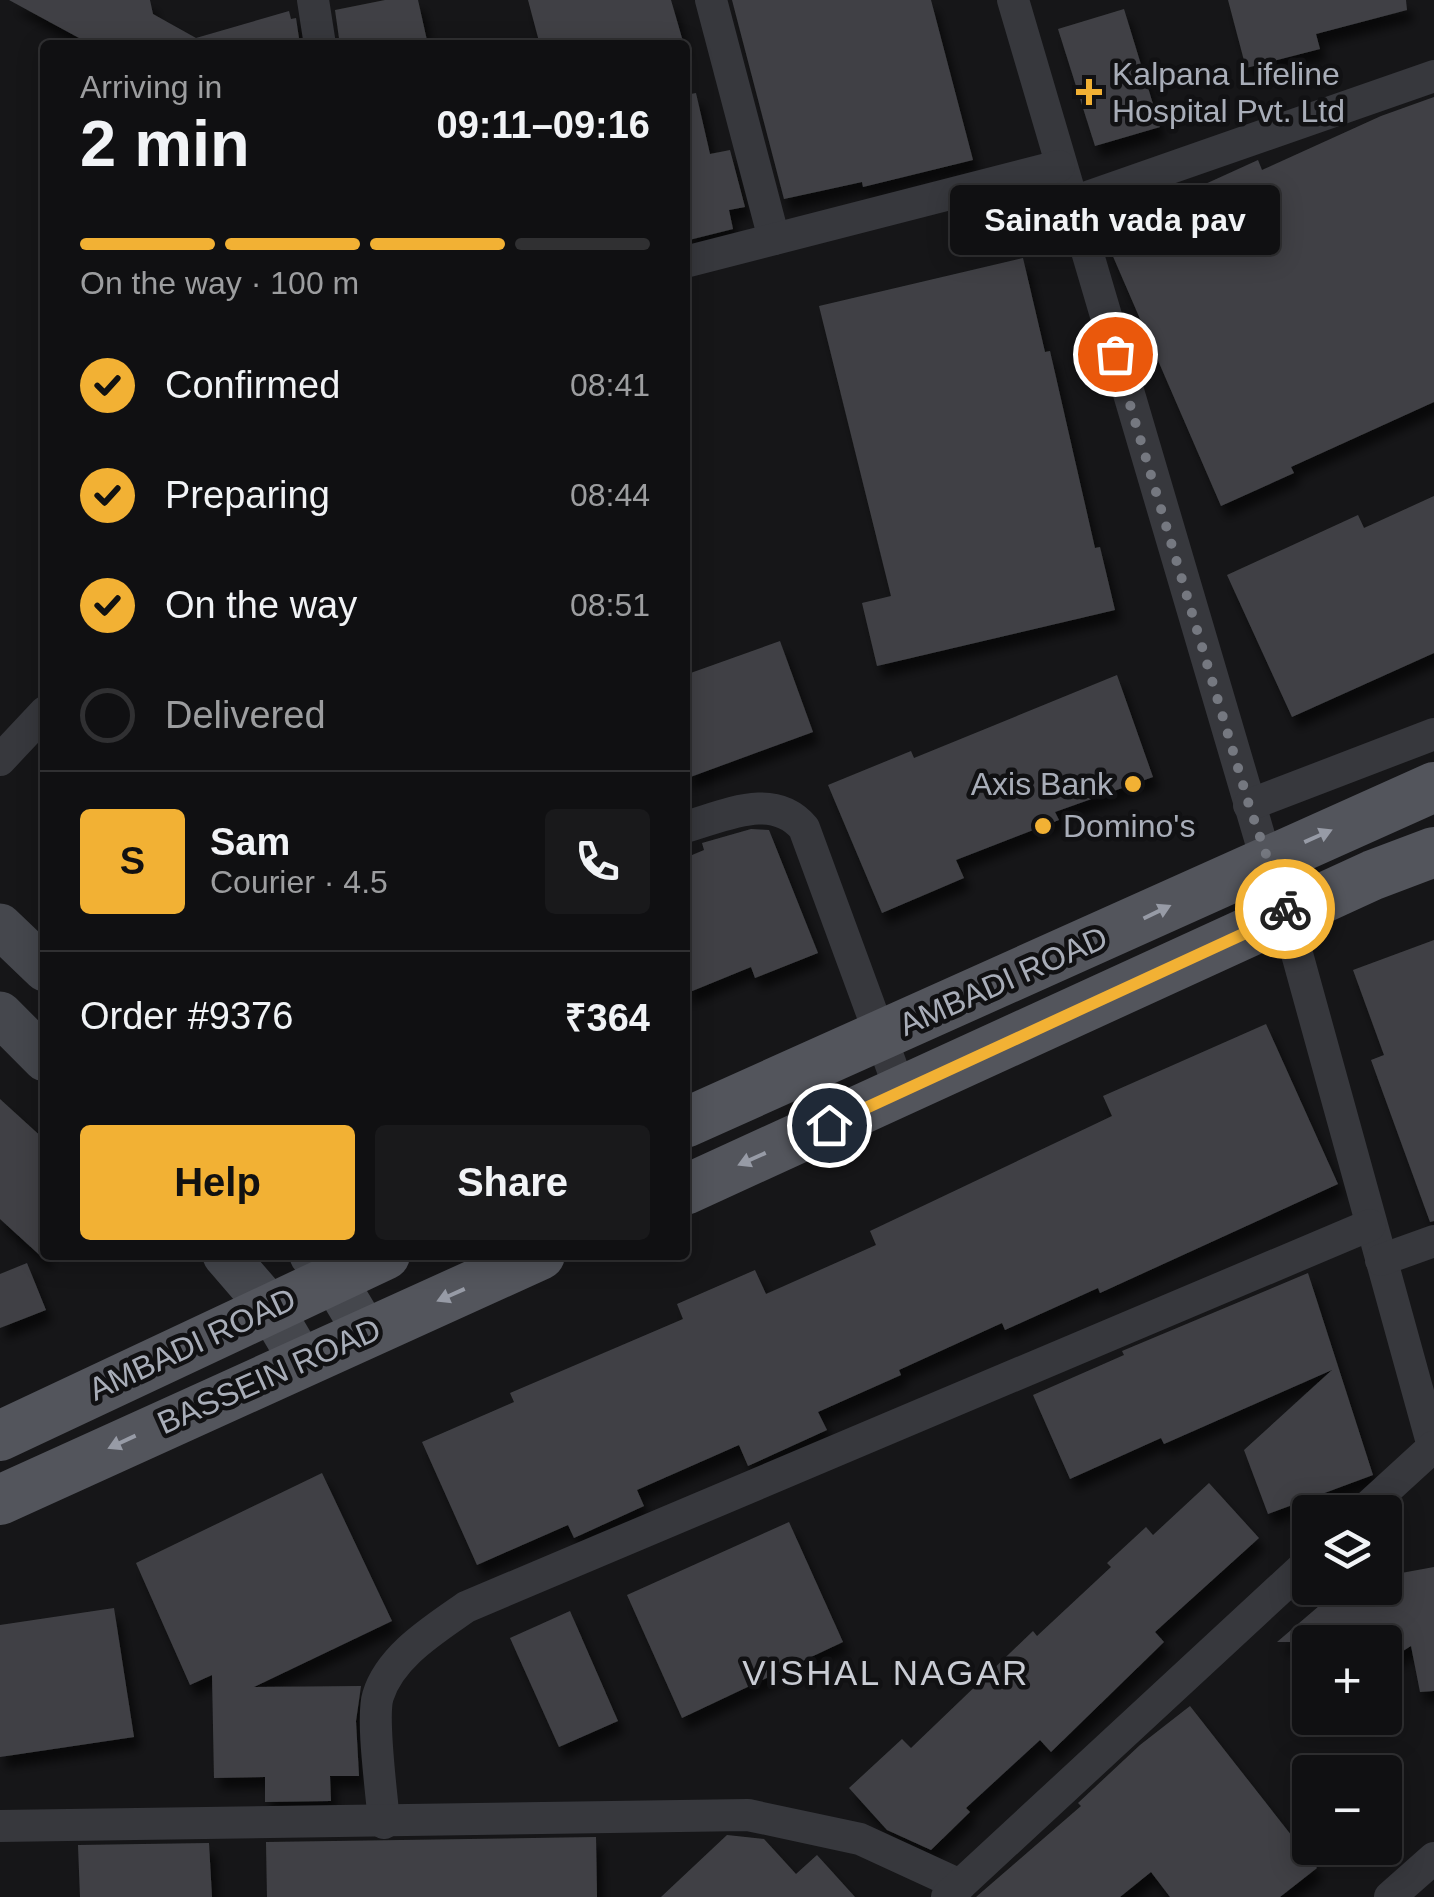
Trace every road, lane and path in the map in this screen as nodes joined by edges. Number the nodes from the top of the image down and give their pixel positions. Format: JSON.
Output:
{"nodes":[{"id":1,"x":313,"y":0,"type":"edge"},
{"id":2,"x":712,"y":0,"type":"edge"},
{"id":3,"x":1012,"y":0,"type":"edge"},
{"id":4,"x":319,"y":40,"type":"edge"},
{"id":5,"x":1434,"y":76,"type":"edge"},
{"id":6,"x":1059,"y":166,"type":"junction"},
{"id":7,"x":1070,"y":203,"type":"junction"},
{"id":8,"x":774,"y":239,"type":"junction"},
{"id":9,"x":690,"y":261,"type":"edge"},
{"id":10,"x":40,"y":717,"type":"edge"},
{"id":11,"x":1434,"y":734,"type":"edge"},
{"id":12,"x":0,"y":760,"type":"edge"},
{"id":13,"x":1434,"y":786,"type":"edge"},
{"id":14,"x":1249,"y":805,"type":"junction"},
{"id":15,"x":690,"y":826,"type":"edge"},
{"id":16,"x":1266,"y":860,"type":"junction"},
{"id":17,"x":1414,"y":860,"type":"edge"},
{"id":18,"x":1286,"y":914,"type":"junction"},
{"id":19,"x":0,"y":926,"type":"edge"},
{"id":20,"x":40,"y":964,"type":"edge"},
{"id":21,"x":0,"y":1014,"type":"edge"},
{"id":22,"x":878,"y":1036,"type":"junction"},
{"id":23,"x":40,"y":1054,"type":"edge"},
{"id":24,"x":901,"y":1092,"type":"junction"},
{"id":25,"x":690,"y":1121,"type":"edge"},
{"id":26,"x":690,"y":1188,"type":"edge"},
{"id":27,"x":1370,"y":1225,"type":"junction"},
{"id":28,"x":1434,"y":1241,"type":"edge"},
{"id":29,"x":229,"y":1260,"type":"edge"},
{"id":30,"x":357,"y":1260,"type":"edge"},
{"id":31,"x":529,"y":1260,"type":"edge"},
{"id":32,"x":1380,"y":1260,"type":"junction"},
{"id":33,"x":323,"y":1266,"type":"edge"},
{"id":34,"x":269,"y":1306,"type":"junction"},
{"id":35,"x":366,"y":1333,"type":"junction"},
{"id":36,"x":300,"y":1360,"type":"junction"},
{"id":37,"x":0,"y":1436,"type":"edge"},
{"id":38,"x":1434,"y":1448,"type":"edge"},
{"id":39,"x":1381,"y":1495,"type":"edge"},
{"id":40,"x":0,"y":1500,"type":"edge"},
{"id":41,"x":1292,"y":1578,"type":"edge"},
{"id":42,"x":384,"y":1822,"type":"junction"},
{"id":43,"x":0,"y":1826,"type":"edge"},
{"id":44,"x":1434,"y":1858,"type":"edge"},
{"id":45,"x":953,"y":1891,"type":"edge"},
{"id":46,"x":1390,"y":1897,"type":"edge"}],
"edges":[{"from":1,"to":4,"type":"street"},
{"from":2,"to":8,"type":"street"},
{"from":3,"to":6,"type":"street"},
{"from":5,"to":7,"type":"street"},
{"from":6,"to":7,"type":"street"},
{"from":6,"to":8,"type":"street"},
{"from":7,"to":14,"type":"street"},
{"from":8,"to":9,"type":"street"},
{"from":10,"to":12,"type":"street"},
{"from":11,"to":14,"type":"street"},
{"from":16,"to":13,"type":"main road","name":"AMBADI ROAD","one_way":true},
{"from":14,"to":16,"type":"street"},
{"from":15,"to":22,"type":"street"},
{"from":16,"to":18,"type":"main road"},
{"from":22,"to":16,"type":"main road","name":"AMBADI ROAD","one_way":true},
{"from":17,"to":18,"type":"main road"},
{"from":18,"to":24,"type":"main road"},
{"from":18,"to":27,"type":"street"},
{"from":19,"to":20,"type":"street"},
{"from":21,"to":23,"type":"street"},
{"from":22,"to":24,"type":"street"},
{"from":22,"to":25,"type":"main road","name":"AMBADI ROAD"},
{"from":24,"to":26,"type":"main road","one_way":true},
{"from":27,"to":32,"type":"street"},
{"from":27,"to":42,"type":"street"},
{"from":28,"to":32,"type":"street"},
{"from":29,"to":34,"type":"street"},
{"from":30,"to":33,"type":"main road","name":"AMBADI ROAD"},
{"from":31,"to":35,"type":"main road","name":"BASSEIN ROAD","one_way":true},
{"from":32,"to":38,"type":"street"},
{"from":33,"to":34,"type":"main road","name":"AMBADI ROAD"},
{"from":33,"to":35,"type":"street"},
{"from":34,"to":36,"type":"street"},
{"from":34,"to":37,"type":"main road","name":"AMBADI ROAD"},
{"from":35,"to":36,"type":"main road","name":"BASSEIN ROAD"},
{"from":36,"to":40,"type":"main road","name":"BASSEIN ROAD","one_way":true},
{"from":38,"to":39,"type":"street"},
{"from":41,"to":45,"type":"street"},
{"from":42,"to":43,"type":"street"},
{"from":42,"to":45,"type":"street"},
{"from":44,"to":46,"type":"street"}]}
